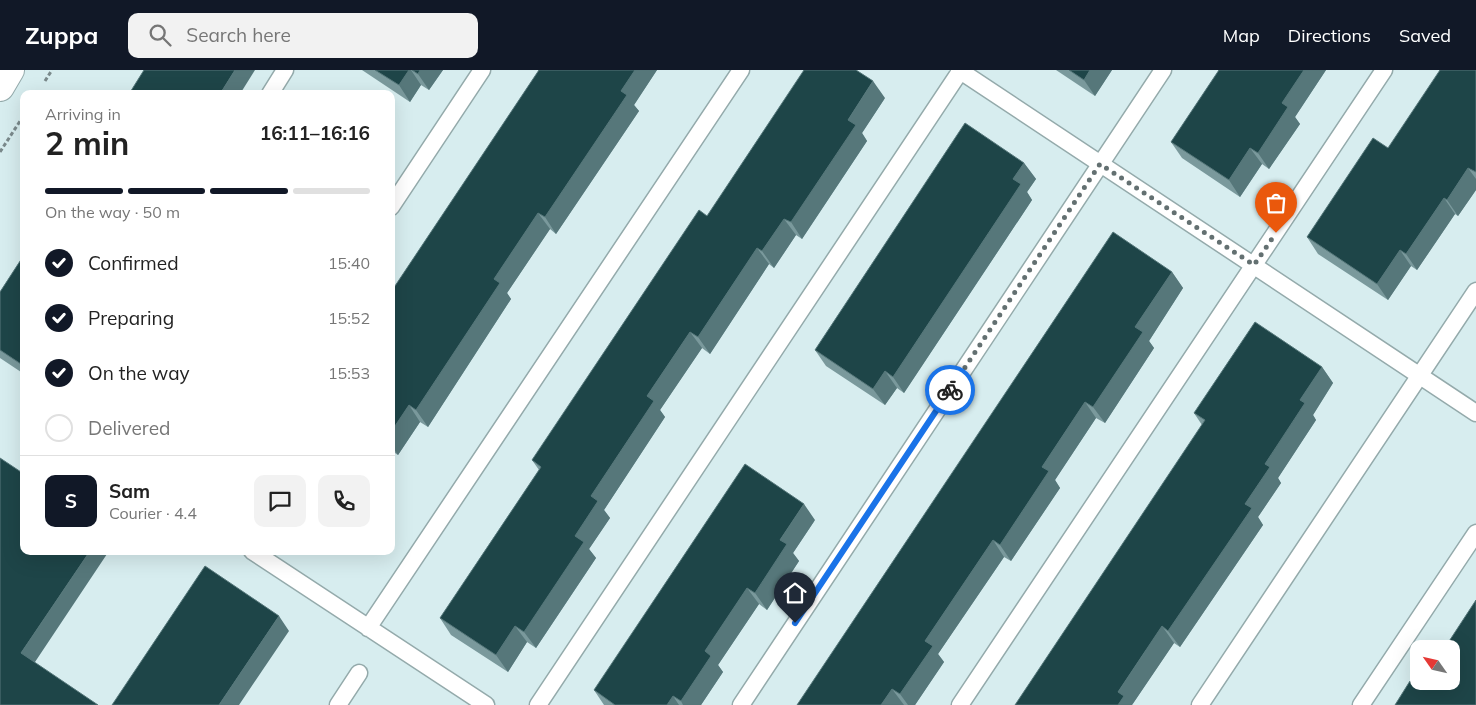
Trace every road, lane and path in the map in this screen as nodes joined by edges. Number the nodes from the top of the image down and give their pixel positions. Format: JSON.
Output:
{"nodes":[{"id":1,"x":10,"y":70,"type":"edge"},
{"id":2,"x":285,"y":70,"type":"edge"},
{"id":3,"x":482,"y":70,"type":"edge"},
{"id":4,"x":741,"y":70,"type":"edge"},
{"id":5,"x":960,"y":70,"type":"edge"},
{"id":6,"x":1163,"y":70,"type":"edge"},
{"id":7,"x":1384,"y":70,"type":"edge"},
{"id":8,"x":0,"y":87,"type":"edge"},
{"id":9,"x":272,"y":90,"type":"edge"},
{"id":10,"x":20,"y":121,"type":"edge"},
{"id":11,"x":0,"y":152,"type":"edge"},
{"id":12,"x":1100,"y":164,"type":"junction"},
{"id":13,"x":395,"y":201,"type":"edge"},
{"id":14,"x":1254,"y":265,"type":"junction"},
{"id":15,"x":1476,"y":291,"type":"edge"},
{"id":16,"x":1420,"y":376,"type":"junction"},
{"id":17,"x":1476,"y":413,"type":"edge"},
{"id":18,"x":1476,"y":533,"type":"edge"},
{"id":19,"x":258,"y":555,"type":"edge"},
{"id":20,"x":368,"y":628,"type":"junction"},
{"id":21,"x":359,"y":673,"type":"dead end"},
{"id":22,"x":338,"y":705,"type":"edge"},
{"id":23,"x":486,"y":705,"type":"edge"},
{"id":24,"x":538,"y":705,"type":"edge"},
{"id":25,"x":741,"y":705,"type":"edge"},
{"id":26,"x":960,"y":705,"type":"edge"},
{"id":27,"x":1200,"y":705,"type":"edge"},
{"id":28,"x":1361,"y":705,"type":"edge"}],
"edges":[{"from":1,"to":8,"type":"main road"},
{"from":2,"to":9,"type":"lane"},
{"from":3,"to":13,"type":"lane"},
{"from":4,"to":20,"type":"lane"},
{"from":5,"to":12,"type":"lane"},
{"from":5,"to":24,"type":"lane"},
{"from":6,"to":12,"type":"lane"},
{"from":7,"to":14,"type":"lane"},
{"from":10,"to":11,"type":"path"},
{"from":12,"to":14,"type":"lane"},
{"from":12,"to":25,"type":"lane"},
{"from":14,"to":16,"type":"lane"},
{"from":14,"to":26,"type":"lane"},
{"from":15,"to":16,"type":"lane"},
{"from":16,"to":17,"type":"lane"},
{"from":16,"to":27,"type":"lane"},
{"from":18,"to":28,"type":"lane"},
{"from":19,"to":20,"type":"lane"},
{"from":20,"to":23,"type":"lane"},
{"from":21,"to":22,"type":"lane"}]}
